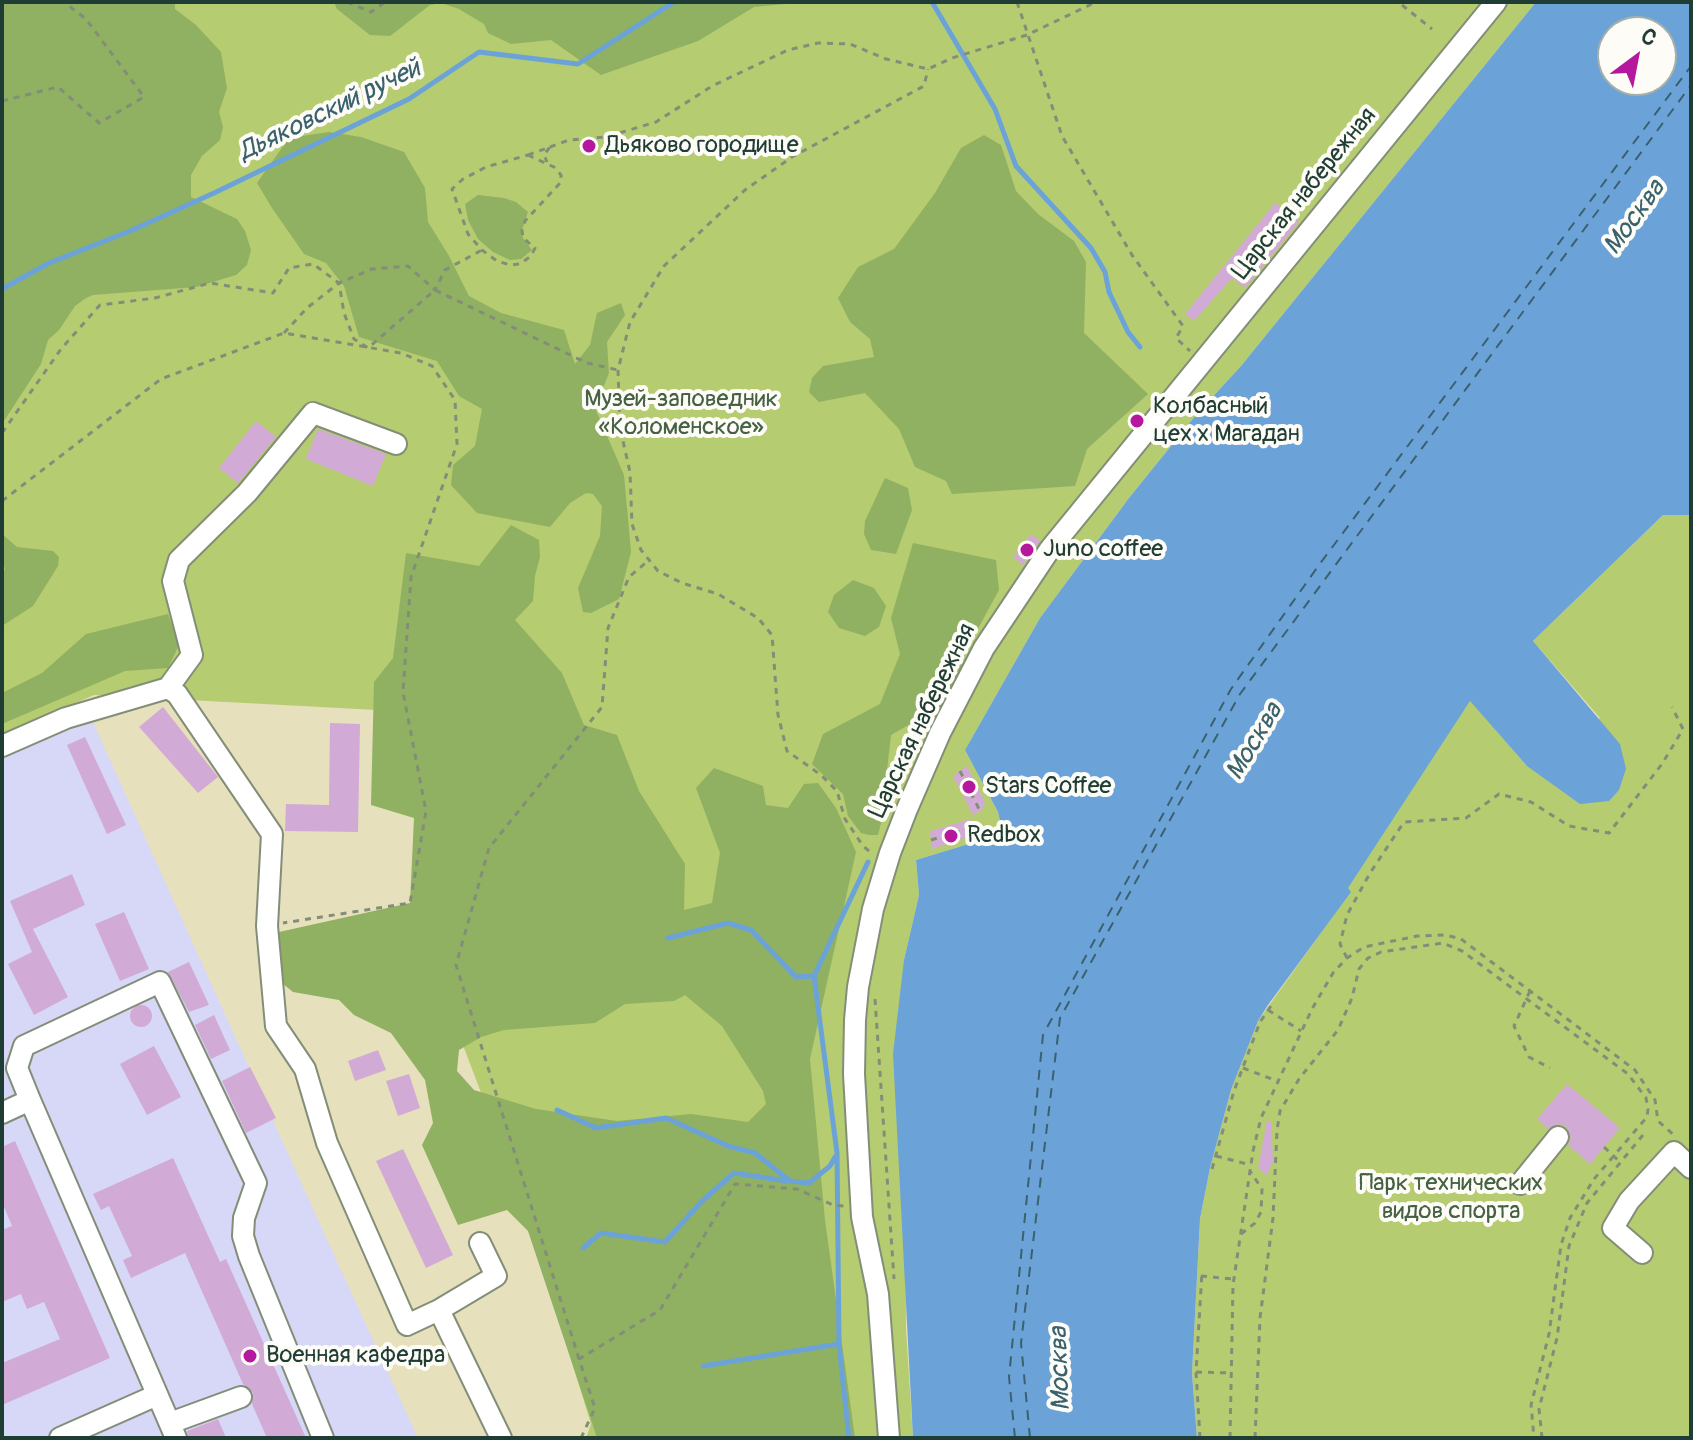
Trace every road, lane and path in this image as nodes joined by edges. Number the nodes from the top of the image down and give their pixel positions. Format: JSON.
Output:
{"nodes":[{"id":1,"x":64,"y":2,"type":"edge"},
{"id":2,"x":347,"y":2,"type":"edge"},
{"id":3,"x":385,"y":2,"type":"edge"},
{"id":4,"x":1017,"y":2,"type":"edge"},
{"id":5,"x":1096,"y":2,"type":"edge"},
{"id":6,"x":1496,"y":2,"type":"edge"},
{"id":7,"x":1402,"y":5,"type":"dead end"},
{"id":8,"x":1432,"y":29,"type":"dead end"},
{"id":9,"x":1027,"y":35,"type":"junction"},
{"id":10,"x":928,"y":69,"type":"junction"},
{"id":11,"x":2,"y":101,"type":"edge"},
{"id":12,"x":550,"y":147,"type":"junction"},
{"id":13,"x":528,"y":155,"type":"junction"},
{"id":14,"x":547,"y":163,"type":"junction"},
{"id":15,"x":482,"y":250,"type":"junction"},
{"id":16,"x":339,"y":283,"type":"junction"},
{"id":17,"x":435,"y":290,"type":"junction"},
{"id":18,"x":284,"y":333,"type":"junction"},
{"id":19,"x":368,"y":348,"type":"junction"},
{"id":20,"x":1202,"y":361,"type":"junction"},
{"id":21,"x":618,"y":370,"type":"junction"},
{"id":22,"x":2,"y":433,"type":"edge"},
{"id":23,"x":396,"y":444,"type":"dead end"},
{"id":24,"x":2,"y":501,"type":"edge"},
{"id":25,"x":649,"y":560,"type":"junction"},
{"id":26,"x":168,"y":688,"type":"junction"},
{"id":27,"x":1672,"y":707,"type":"dead end"},
{"id":28,"x":2,"y":746,"type":"edge"},
{"id":29,"x":960,"y":771,"type":"dead end"},
{"id":30,"x":980,"y":811,"type":"dead end"},
{"id":31,"x":974,"y":827,"type":"dead end"},
{"id":32,"x":931,"y":840,"type":"dead end"},
{"id":33,"x":869,"y":851,"type":"dead end"},
{"id":34,"x":267,"y":926,"type":"junction"},
{"id":35,"x":1347,"y":958,"type":"junction"},
{"id":36,"x":875,"y":991,"type":"dead end"},
{"id":37,"x":1530,"y":991,"type":"junction"},
{"id":38,"x":1526,"y":998,"type":"junction"},
{"id":39,"x":1301,"y":1031,"type":"junction"},
{"id":40,"x":1243,"y":1067,"type":"junction"},
{"id":41,"x":1550,"y":1068,"type":"dead end"},
{"id":42,"x":1277,"y":1081,"type":"junction"},
{"id":43,"x":30,"y":1100,"type":"junction"},
{"id":44,"x":2,"y":1113,"type":"edge"},
{"id":45,"x":1643,"y":1135,"type":"dead end"},
{"id":46,"x":1558,"y":1137,"type":"dead end"},
{"id":47,"x":1680,"y":1142,"type":"dead end"},
{"id":48,"x":1604,"y":1147,"type":"dead end"},
{"id":49,"x":1215,"y":1156,"type":"junction"},
{"id":50,"x":1614,"y":1156,"type":"junction"},
{"id":51,"x":1620,"y":1162,"type":"junction"},
{"id":52,"x":1250,"y":1168,"type":"junction"},
{"id":53,"x":1691,"y":1168,"type":"edge"},
{"id":54,"x":1212,"y":1169,"type":"dead end"},
{"id":55,"x":1520,"y":1184,"type":"dead end"},
{"id":56,"x":844,"y":1206,"type":"dead end"},
{"id":57,"x":1241,"y":1234,"type":"junction"},
{"id":58,"x":480,"y":1243,"type":"dead end"},
{"id":59,"x":1642,"y":1253,"type":"dead end"},
{"id":60,"x":1234,"y":1279,"type":"junction"},
{"id":61,"x":894,"y":1281,"type":"dead end"},
{"id":62,"x":439,"y":1310,"type":"junction"},
{"id":63,"x":579,"y":1359,"type":"junction"},
{"id":64,"x":1196,"y":1372,"type":"junction"},
{"id":65,"x":1231,"y":1373,"type":"junction"},
{"id":66,"x":157,"y":1395,"type":"junction"},
{"id":67,"x":241,"y":1397,"type":"dead end"},
{"id":68,"x":172,"y":1434,"type":"edge"},
{"id":69,"x":60,"y":1438,"type":"edge"},
{"id":70,"x":323,"y":1438,"type":"edge"},
{"id":71,"x":501,"y":1438,"type":"edge"},
{"id":72,"x":581,"y":1438,"type":"edge"},
{"id":73,"x":889,"y":1438,"type":"edge"},
{"id":74,"x":1200,"y":1438,"type":"edge"},
{"id":75,"x":1230,"y":1438,"type":"edge"},
{"id":76,"x":1255,"y":1438,"type":"edge"},
{"id":77,"x":1534,"y":1438,"type":"edge"},
{"id":78,"x":1542,"y":1438,"type":"edge"}],
"edges":[{"from":1,"to":11,"type":"path"},
{"from":2,"to":3,"type":"path"},
{"from":4,"to":9,"type":"path"},
{"from":5,"to":9,"type":"path"},
{"from":6,"to":20,"type":"street","name":"Царская набережная"},
{"from":7,"to":8,"type":"path"},
{"from":9,"to":10,"type":"path"},
{"from":9,"to":20,"type":"path"},
{"from":10,"to":12,"type":"path"},
{"from":10,"to":21,"type":"path"},
{"from":12,"to":13,"type":"path"},
{"from":12,"to":14,"type":"path"},
{"from":13,"to":14,"type":"path"},
{"from":13,"to":15,"type":"path"},
{"from":14,"to":15,"type":"path"},
{"from":15,"to":17,"type":"path"},
{"from":16,"to":17,"type":"path"},
{"from":16,"to":18,"type":"path"},
{"from":16,"to":19,"type":"path"},
{"from":16,"to":22,"type":"path"},
{"from":17,"to":19,"type":"path"},
{"from":17,"to":21,"type":"path"},
{"from":18,"to":19,"type":"path"},
{"from":18,"to":24,"type":"path"},
{"from":19,"to":34,"type":"path"},
{"from":20,"to":73,"type":"street","name":"Царская набережная"},
{"from":21,"to":25,"type":"path"},
{"from":23,"to":26,"type":"street"},
{"from":25,"to":33,"type":"path"},
{"from":25,"to":63,"type":"path"},
{"from":26,"to":28,"type":"street"},
{"from":26,"to":34,"type":"street"},
{"from":27,"to":35,"type":"path"},
{"from":29,"to":30,"type":"path"},
{"from":31,"to":32,"type":"path"},
{"from":34,"to":62,"type":"street"},
{"from":35,"to":37,"type":"path"},
{"from":35,"to":39,"type":"path"},
{"from":36,"to":61,"type":"path"},
{"from":37,"to":38,"type":"path"},
{"from":37,"to":47,"type":"path"},
{"from":38,"to":41,"type":"path"},
{"from":38,"to":50,"type":"path"},
{"from":38,"to":76,"type":"path"},
{"from":39,"to":40,"type":"path"},
{"from":39,"to":42,"type":"path"},
{"from":40,"to":42,"type":"path"},
{"from":40,"to":49,"type":"path"},
{"from":42,"to":52,"type":"path"},
{"from":43,"to":44,"type":"street"},
{"from":43,"to":66,"type":"street"},
{"from":43,"to":70,"type":"street"},
{"from":45,"to":51,"type":"path"},
{"from":46,"to":55,"type":"street"},
{"from":48,"to":50,"type":"path"},
{"from":49,"to":52,"type":"path"},
{"from":49,"to":54,"type":"path"},
{"from":50,"to":51,"type":"path"},
{"from":50,"to":77,"type":"path"},
{"from":51,"to":78,"type":"path"},
{"from":52,"to":57,"type":"path"},
{"from":52,"to":57,"type":"path"},
{"from":53,"to":59,"type":"street"},
{"from":56,"to":63,"type":"path"},
{"from":57,"to":60,"type":"path"},
{"from":58,"to":62,"type":"street"},
{"from":60,"to":64,"type":"path"},
{"from":60,"to":65,"type":"path"},
{"from":62,"to":71,"type":"street"},
{"from":63,"to":72,"type":"path"},
{"from":64,"to":65,"type":"path"},
{"from":64,"to":74,"type":"path"},
{"from":65,"to":75,"type":"path"},
{"from":66,"to":68,"type":"street"},
{"from":66,"to":69,"type":"street"},
{"from":67,"to":68,"type":"street"}]}
